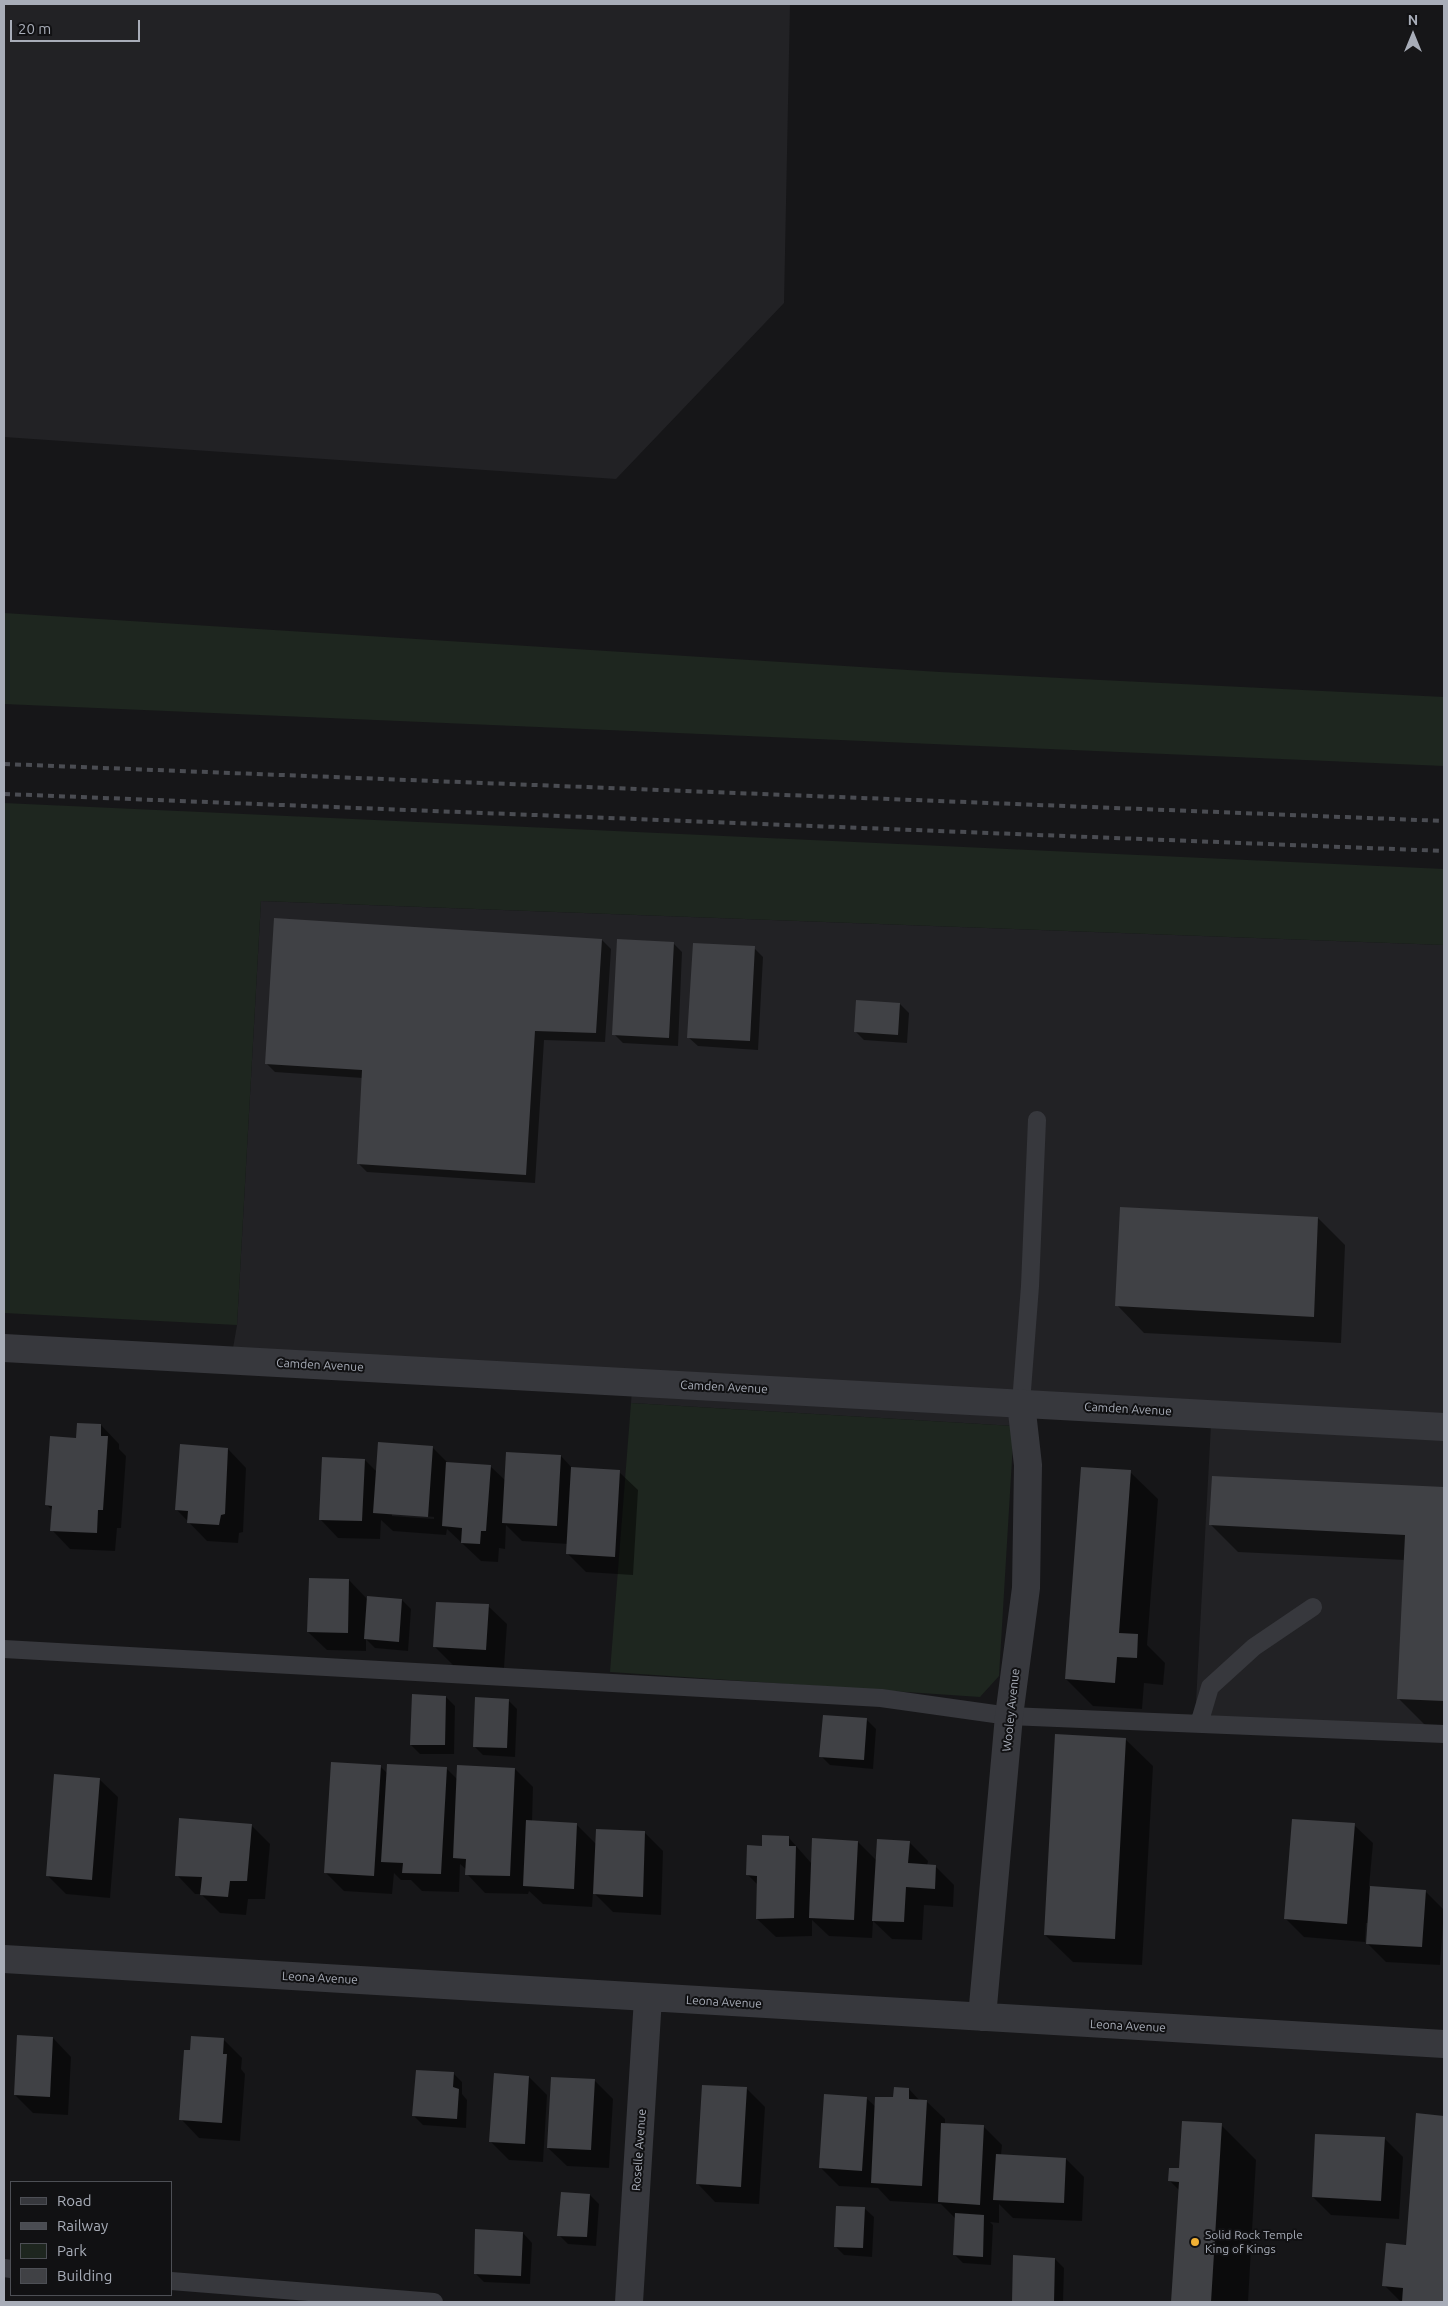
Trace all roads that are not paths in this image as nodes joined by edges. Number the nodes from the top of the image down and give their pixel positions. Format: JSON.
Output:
{"nodes":[{"id":1,"x":1037,"y":1120,"type":"dead end"},
{"id":2,"x":4,"y":1348,"type":"edge"},
{"id":3,"x":1021,"y":1403,"type":"junction"},
{"id":4,"x":1444,"y":1428,"type":"edge"},
{"id":5,"x":1313,"y":1607,"type":"dead end"},
{"id":6,"x":4,"y":1649,"type":"edge"},
{"id":7,"x":1009,"y":1716,"type":"junction"},
{"id":8,"x":1199,"y":1724,"type":"junction"},
{"id":9,"x":1444,"y":1734,"type":"edge"},
{"id":10,"x":4,"y":1959,"type":"edge"},
{"id":11,"x":648,"y":1998,"type":"junction"},
{"id":12,"x":982,"y":2017,"type":"junction"},
{"id":13,"x":1444,"y":2044,"type":"edge"},
{"id":14,"x":172,"y":2281,"type":"edge"},
{"id":15,"x":434,"y":2302,"type":"edge"},
{"id":16,"x":629,"y":2302,"type":"edge"}],
"edges":[{"from":1,"to":3,"type":"lane"},
{"from":2,"to":3,"type":"street","name":"Camden Avenue"},
{"from":3,"to":4,"type":"street","name":"Camden Avenue"},
{"from":3,"to":7,"type":"street","name":"Wooley Avenue"},
{"from":5,"to":8,"type":"lane"},
{"from":6,"to":7,"type":"lane"},
{"from":7,"to":8,"type":"lane"},
{"from":7,"to":12,"type":"street","name":"Wooley Avenue"},
{"from":8,"to":9,"type":"lane"},
{"from":10,"to":11,"type":"street","name":"Leona Avenue"},
{"from":11,"to":12,"type":"street","name":"Leona Avenue"},
{"from":11,"to":16,"type":"street","name":"Roselle Avenue"},
{"from":12,"to":13,"type":"street","name":"Leona Avenue"},
{"from":14,"to":15,"type":"lane"}]}
